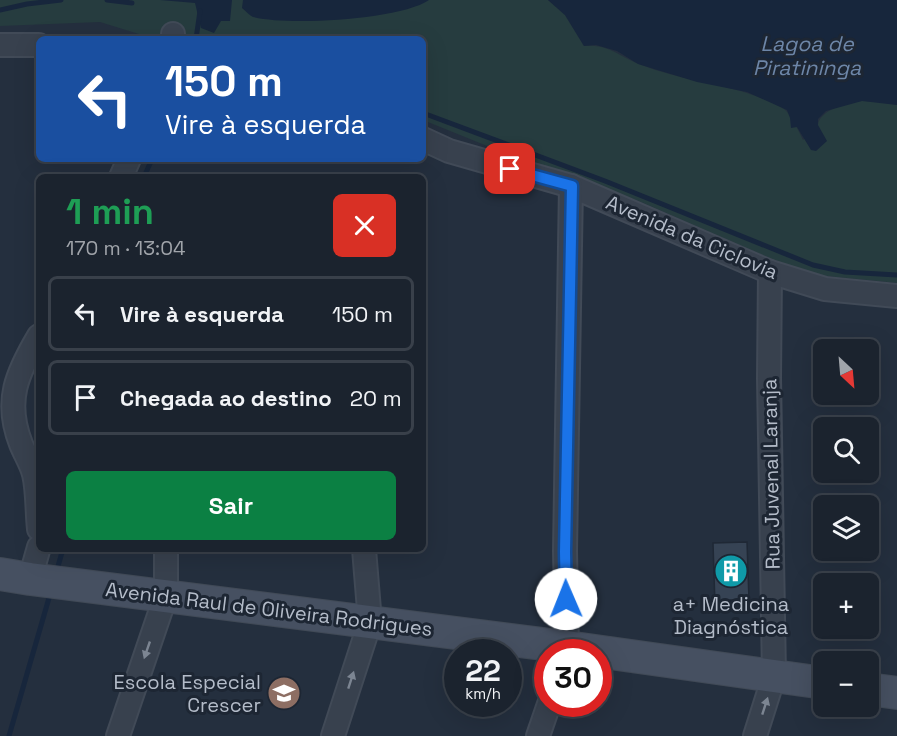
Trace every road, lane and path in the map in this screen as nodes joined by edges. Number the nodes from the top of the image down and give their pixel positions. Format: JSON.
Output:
{"nodes":[{"id":1,"x":0,"y":45,"type":"edge"},
{"id":2,"x":36,"y":45,"type":"edge"},
{"id":3,"x":426,"y":140,"type":"edge"},
{"id":4,"x":572,"y":186,"type":"junction"},
{"id":5,"x":770,"y":272,"type":"junction"},
{"id":6,"x":897,"y":296,"type":"edge"},
{"id":7,"x":36,"y":341,"type":"edge"},
{"id":8,"x":36,"y":497,"type":"edge"},
{"id":9,"x":36,"y":551,"type":"edge"},
{"id":10,"x":166,"y":552,"type":"edge"},
{"id":11,"x":364,"y":552,"type":"edge"},
{"id":12,"x":15,"y":576,"type":"edge"},
{"id":13,"x":166,"y":595,"type":"junction"},
{"id":14,"x":370,"y":622,"type":"junction"},
{"id":15,"x":566,"y":639,"type":"edge"},
{"id":16,"x":534,"y":645,"type":"edge"},
{"id":17,"x":612,"y":656,"type":"edge"},
{"id":18,"x":774,"y":676,"type":"junction"},
{"id":19,"x":813,"y":681,"type":"edge"},
{"id":20,"x":879,"y":691,"type":"edge"},
{"id":21,"x":897,"y":693,"type":"edge"},
{"id":22,"x":545,"y":717,"type":"edge"},
{"id":23,"x":118,"y":736,"type":"edge"},
{"id":24,"x":333,"y":736,"type":"edge"},
{"id":25,"x":538,"y":736,"type":"edge"},
{"id":26,"x":754,"y":736,"type":"edge"}],
"edges":[{"from":1,"to":2,"type":"street"},
{"from":3,"to":4,"type":"street","name":"Avenida da Ciclovia"},
{"from":4,"to":5,"type":"street","name":"Avenida da Ciclovia"},
{"from":4,"to":15,"type":"street"},
{"from":5,"to":6,"type":"street","name":"Avenida da Ciclovia"},
{"from":5,"to":18,"type":"street","name":"Rua Juvenal Laranja"},
{"from":7,"to":8,"type":"street"},
{"from":9,"to":12,"type":"street"},
{"from":10,"to":13,"type":"street"},
{"from":11,"to":14,"type":"street"},
{"from":12,"to":13,"type":"main road","name":"Avenida Raul de Oliveira Rodrigues"},
{"from":13,"to":14,"type":"main road","name":"Avenida Raul de Oliveira Rodrigues"},
{"from":13,"to":23,"type":"street","one_way":true},
{"from":14,"to":16,"type":"main road","name":"Avenida Raul de Oliveira Rodrigues"},
{"from":24,"to":14,"type":"street","one_way":true},
{"from":17,"to":18,"type":"main road","name":"Avenida Raul de Oliveira Rodrigues"},
{"from":18,"to":19,"type":"main road","name":"Avenida Raul de Oliveira Rodrigues"},
{"from":26,"to":18,"type":"street","name":"Rua Juvenal Laranja","one_way":true},
{"from":20,"to":21,"type":"main road"},
{"from":22,"to":25,"type":"street"}]}
